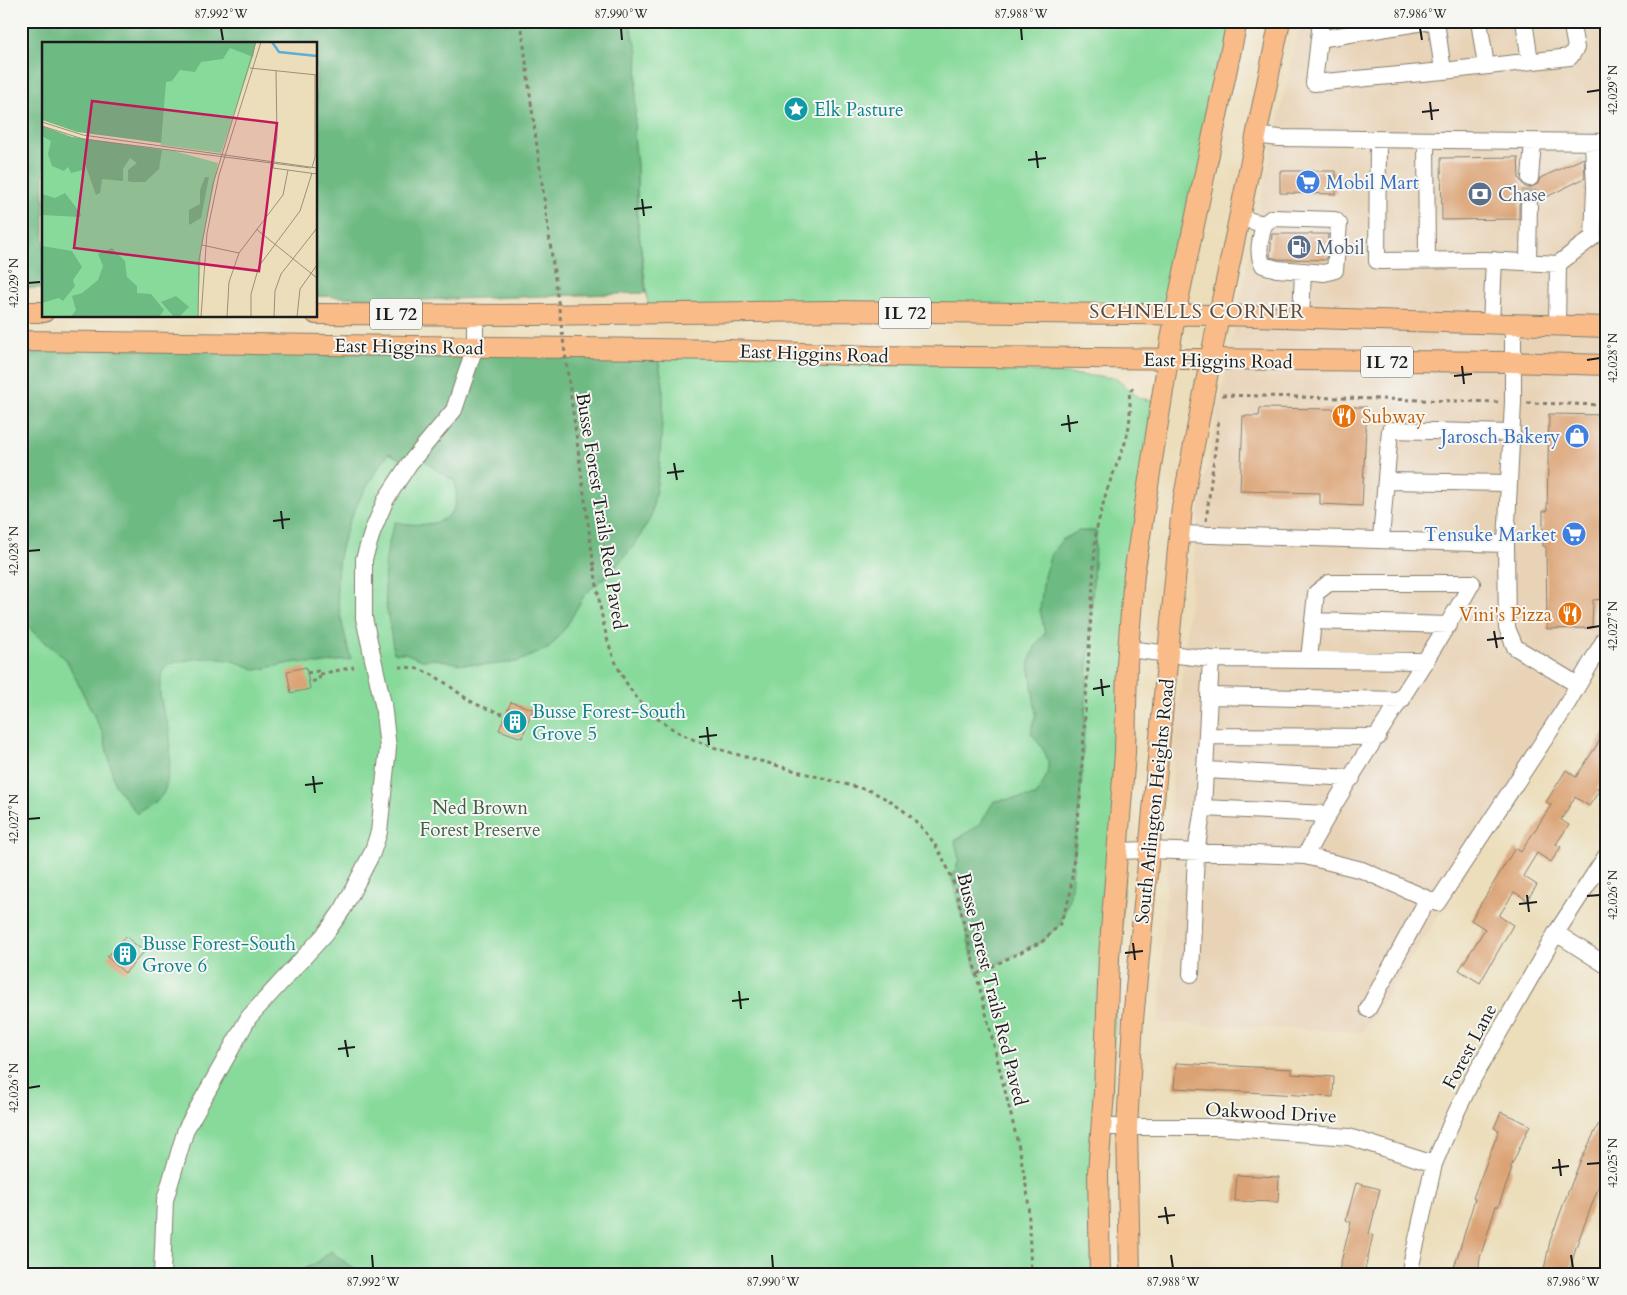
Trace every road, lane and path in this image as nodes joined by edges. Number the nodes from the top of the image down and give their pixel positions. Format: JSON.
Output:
{"nodes":[{"id":1,"x":521,"y":21,"type":"edge"},
{"id":2,"x":1236,"y":21,"type":"edge"},
{"id":3,"x":1280,"y":21,"type":"edge"},
{"id":4,"x":1321,"y":21,"type":"edge"},
{"id":5,"x":1430,"y":21,"type":"edge"},
{"id":6,"x":1436,"y":21,"type":"edge"},
{"id":7,"x":1479,"y":21,"type":"edge"},
{"id":8,"x":1524,"y":21,"type":"edge"},
{"id":9,"x":1571,"y":21,"type":"edge"},
{"id":10,"x":1319,"y":39,"type":"junction"},
{"id":11,"x":1530,"y":61,"type":"junction"},
{"id":12,"x":1486,"y":66,"type":"junction"},
{"id":13,"x":1443,"y":71,"type":"junction"},
{"id":14,"x":1256,"y":134,"type":"junction"},
{"id":15,"x":1378,"y":140,"type":"junction"},
{"id":16,"x":1426,"y":140,"type":"junction"},
{"id":17,"x":1533,"y":142,"type":"junction"},
{"id":18,"x":1599,"y":142,"type":"edge"},
{"id":19,"x":1530,"y":178,"type":"tunnel mouth"},
{"id":20,"x":1529,"y":205,"type":"tunnel mouth"},
{"id":21,"x":1239,"y":218,"type":"junction"},
{"id":22,"x":1264,"y":224,"type":"junction"},
{"id":23,"x":1427,"y":259,"type":"junction"},
{"id":24,"x":1494,"y":260,"type":"junction"},
{"id":25,"x":1528,"y":262,"type":"junction"},
{"id":26,"x":1558,"y":264,"type":"junction"},
{"id":27,"x":1303,"y":271,"type":"junction"},
{"id":28,"x":21,"y":312,"type":"edge"},
{"id":29,"x":42,"y":312,"type":"edge"},
{"id":30,"x":318,"y":314,"type":"edge"},
{"id":31,"x":475,"y":314,"type":"junction"},
{"id":32,"x":1176,"y":315,"type":"junction"},
{"id":33,"x":1219,"y":315,"type":"junction"},
{"id":34,"x":1301,"y":318,"type":"junction"},
{"id":35,"x":1491,"y":324,"type":"junction"},
{"id":36,"x":1513,"y":324,"type":"junction"},
{"id":37,"x":1557,"y":326,"type":"junction"},
{"id":38,"x":1606,"y":327,"type":"edge"},
{"id":39,"x":21,"y":341,"type":"edge"},
{"id":40,"x":475,"y":347,"type":"junction"},
{"id":41,"x":1168,"y":360,"type":"junction"},
{"id":42,"x":1210,"y":361,"type":"junction"},
{"id":43,"x":1512,"y":362,"type":"junction"},
{"id":44,"x":1606,"y":364,"type":"edge"},
{"id":45,"x":1134,"y":387,"type":"dead end"},
{"id":46,"x":1513,"y":402,"type":"junction"},
{"id":47,"x":1220,"y":404,"type":"dead end"},
{"id":48,"x":1606,"y":405,"type":"edge"},
{"id":49,"x":1219,"y":414,"type":"dead end"},
{"id":50,"x":1512,"y":433,"type":"junction"},
{"id":51,"x":1386,"y":480,"type":"junction"},
{"id":52,"x":1509,"y":483,"type":"junction"},
{"id":53,"x":1179,"y":534,"type":"junction"},
{"id":54,"x":1205,"y":534,"type":"junction"},
{"id":55,"x":1381,"y":539,"type":"junction"},
{"id":56,"x":1506,"y":544,"type":"junction"},
{"id":57,"x":1313,"y":621,"type":"junction"},
{"id":58,"x":1449,"y":624,"type":"junction"},
{"id":59,"x":1606,"y":637,"type":"edge"},
{"id":60,"x":1128,"y":649,"type":"junction"},
{"id":61,"x":1169,"y":654,"type":"junction"},
{"id":62,"x":1211,"y":659,"type":"junction"},
{"id":63,"x":1309,"y":659,"type":"junction"},
{"id":64,"x":1426,"y":660,"type":"junction"},
{"id":65,"x":354,"y":667,"type":"dead end"},
{"id":66,"x":399,"y":668,"type":"dead end"},
{"id":67,"x":307,"y":673,"type":"dead end"},
{"id":68,"x":320,"y":674,"type":"junction"},
{"id":69,"x":309,"y":682,"type":"dead end"},
{"id":70,"x":1578,"y":685,"type":"junction"},
{"id":71,"x":1209,"y":696,"type":"junction"},
{"id":72,"x":1402,"y":700,"type":"junction"},
{"id":73,"x":505,"y":715,"type":"dead end"},
{"id":74,"x":1207,"y":736,"type":"junction"},
{"id":75,"x":1378,"y":737,"type":"junction"},
{"id":76,"x":1206,"y":770,"type":"junction"},
{"id":77,"x":1352,"y":778,"type":"junction"},
{"id":78,"x":1203,"y":808,"type":"junction"},
{"id":79,"x":1328,"y":814,"type":"junction"},
{"id":80,"x":1149,"y":850,"type":"junction"},
{"id":81,"x":1118,"y":851,"type":"junction"},
{"id":82,"x":1196,"y":852,"type":"junction"},
{"id":83,"x":1306,"y":856,"type":"junction"},
{"id":84,"x":1606,"y":856,"type":"edge"},
{"id":85,"x":1427,"y":900,"type":"junction"},
{"id":86,"x":1556,"y":933,"type":"junction"},
{"id":87,"x":1606,"y":965,"type":"edge"},
{"id":88,"x":977,"y":974,"type":"junction"},
{"id":89,"x":1191,"y":974,"type":"dead end"},
{"id":90,"x":1368,"y":1009,"type":"dead end"},
{"id":91,"x":1101,"y":1127,"type":"junction"},
{"id":92,"x":1127,"y":1128,"type":"junction"},
{"id":93,"x":1434,"y":1164,"type":"junction"},
{"id":94,"x":162,"y":1274,"type":"edge"},
{"id":95,"x":1031,"y":1274,"type":"edge"},
{"id":96,"x":1100,"y":1274,"type":"edge"},
{"id":97,"x":1130,"y":1274,"type":"edge"},
{"id":98,"x":1409,"y":1274,"type":"edge"}],
"edges":[{"from":1,"to":88,"type":"path","name":"Busse Forest Trails Red Paved","bridge":true},
{"from":2,"to":32,"type":"main road","name":"South Arlington Heights Road"},
{"from":3,"to":14,"type":"main road","name":"South Arlington Heights Road"},
{"from":4,"to":10,"type":"street"},
{"from":5,"to":10,"type":"street"},
{"from":6,"to":13,"type":"street"},
{"from":7,"to":12,"type":"street"},
{"from":8,"to":11,"type":"street"},
{"from":9,"to":11,"type":"street"},
{"from":10,"to":13,"type":"street"},
{"from":11,"to":12,"type":"street"},
{"from":12,"to":13,"type":"street"},
{"from":14,"to":15,"type":"street"},
{"from":14,"to":21,"type":"main road","name":"South Arlington Heights Road"},
{"from":15,"to":16,"type":"street"},
{"from":15,"to":23,"type":"street"},
{"from":16,"to":17,"type":"street"},
{"from":16,"to":23,"type":"street"},
{"from":17,"to":18,"type":"street"},
{"from":17,"to":19,"type":"street"},
{"from":18,"to":26,"type":"street"},
{"from":20,"to":25,"type":"street"},
{"from":21,"to":22,"type":"street"},
{"from":21,"to":33,"type":"main road","name":"South Arlington Heights Road"},
{"from":22,"to":27,"type":"street"},
{"from":22,"to":27,"type":"street"},
{"from":23,"to":24,"type":"street"},
{"from":24,"to":25,"type":"street"},
{"from":24,"to":35,"type":"street"},
{"from":25,"to":26,"type":"street"},
{"from":26,"to":37,"type":"street"},
{"from":27,"to":34,"type":"street"},
{"from":28,"to":29,"type":"main road"},
{"from":30,"to":31,"type":"main road","name":"East Higgins Road","number":"IL 72"},
{"from":31,"to":32,"type":"main road","name":"East Higgins Road","number":"IL 72"},
{"from":31,"to":40,"type":"street"},
{"from":32,"to":33,"type":"main road","name":"East Higgins Road","number":"IL 72"},
{"from":32,"to":41,"type":"main road","name":"South Arlington Heights Road"},
{"from":33,"to":34,"type":"main road","name":"East Higgins Road","number":"IL 72"},
{"from":33,"to":42,"type":"main road","name":"South Arlington Heights Road"},
{"from":34,"to":35,"type":"main road","name":"East Higgins Road","number":"IL 72"},
{"from":35,"to":36,"type":"main road","name":"East Higgins Road","number":"IL 72"},
{"from":36,"to":37,"type":"main road","name":"East Higgins Road","number":"IL 72"},
{"from":36,"to":43,"type":"street"},
{"from":37,"to":38,"type":"main road","name":"East Higgins Road","number":"IL 72"},
{"from":39,"to":40,"type":"main road","name":"East Higgins Road","number":"IL 72"},
{"from":40,"to":41,"type":"main road","name":"East Higgins Road","number":"IL 72"},
{"from":40,"to":94,"type":"street"},
{"from":41,"to":42,"type":"main road","name":"East Higgins Road","number":"IL 72"},
{"from":41,"to":60,"type":"main road","name":"South Arlington Heights Road"},
{"from":42,"to":43,"type":"main road","name":"East Higgins Road","number":"IL 72"},
{"from":42,"to":53,"type":"main road","name":"South Arlington Heights Road"},
{"from":43,"to":44,"type":"main road","name":"East Higgins Road","number":"IL 72"},
{"from":43,"to":46,"type":"street"},
{"from":45,"to":88,"type":"path"},
{"from":46,"to":47,"type":"path"},
{"from":46,"to":48,"type":"path"},
{"from":46,"to":50,"type":"street"},
{"from":49,"to":54,"type":"path"},
{"from":50,"to":51,"type":"street"},
{"from":50,"to":52,"type":"street"},
{"from":51,"to":52,"type":"street"},
{"from":51,"to":55,"type":"street"},
{"from":52,"to":56,"type":"street"},
{"from":53,"to":54,"type":"street"},
{"from":53,"to":61,"type":"main road","name":"South Arlington Heights Road"},
{"from":54,"to":55,"type":"street"},
{"from":55,"to":56,"type":"street"},
{"from":56,"to":70,"type":"street"},
{"from":57,"to":58,"type":"street"},
{"from":57,"to":58,"type":"street"},
{"from":57,"to":63,"type":"street"},
{"from":58,"to":64,"type":"street"},
{"from":59,"to":70,"type":"street"},
{"from":60,"to":61,"type":"street"},
{"from":60,"to":81,"type":"main road","name":"South Arlington Heights Road"},
{"from":61,"to":62,"type":"street"},
{"from":61,"to":80,"type":"main road","name":"South Arlington Heights Road"},
{"from":62,"to":63,"type":"street"},
{"from":62,"to":71,"type":"street"},
{"from":63,"to":64,"type":"street"},
{"from":64,"to":72,"type":"street"},
{"from":65,"to":68,"type":"path"},
{"from":66,"to":73,"type":"path"},
{"from":67,"to":68,"type":"path"},
{"from":68,"to":69,"type":"path"},
{"from":70,"to":85,"type":"street"},
{"from":71,"to":72,"type":"street"},
{"from":71,"to":74,"type":"street"},
{"from":72,"to":75,"type":"street"},
{"from":74,"to":75,"type":"street"},
{"from":74,"to":76,"type":"street"},
{"from":75,"to":77,"type":"street"},
{"from":76,"to":77,"type":"street"},
{"from":76,"to":78,"type":"street"},
{"from":77,"to":79,"type":"street"},
{"from":78,"to":79,"type":"street"},
{"from":78,"to":82,"type":"street"},
{"from":79,"to":83,"type":"street"},
{"from":80,"to":81,"type":"street"},
{"from":80,"to":82,"type":"street"},
{"from":80,"to":92,"type":"main road","name":"South Arlington Heights Road"},
{"from":81,"to":91,"type":"main road","name":"South Arlington Heights Road"},
{"from":82,"to":83,"type":"street"},
{"from":82,"to":89,"type":"street"},
{"from":83,"to":85,"type":"street"},
{"from":84,"to":86,"type":"street","name":"Forest Lane"},
{"from":85,"to":90,"type":"street"},
{"from":86,"to":87,"type":"street"},
{"from":86,"to":93,"type":"street","name":"Forest Lane"},
{"from":88,"to":95,"type":"path","name":"Busse Forest Trails Red Paved"},
{"from":91,"to":92,"type":"street","name":"Oakwood Drive"},
{"from":91,"to":96,"type":"main road","name":"South Arlington Heights Road"},
{"from":92,"to":93,"type":"street","name":"Oakwood Drive"},
{"from":92,"to":97,"type":"main road","name":"South Arlington Heights Road"},
{"from":93,"to":98,"type":"street","name":"Forest Lane"}]}
